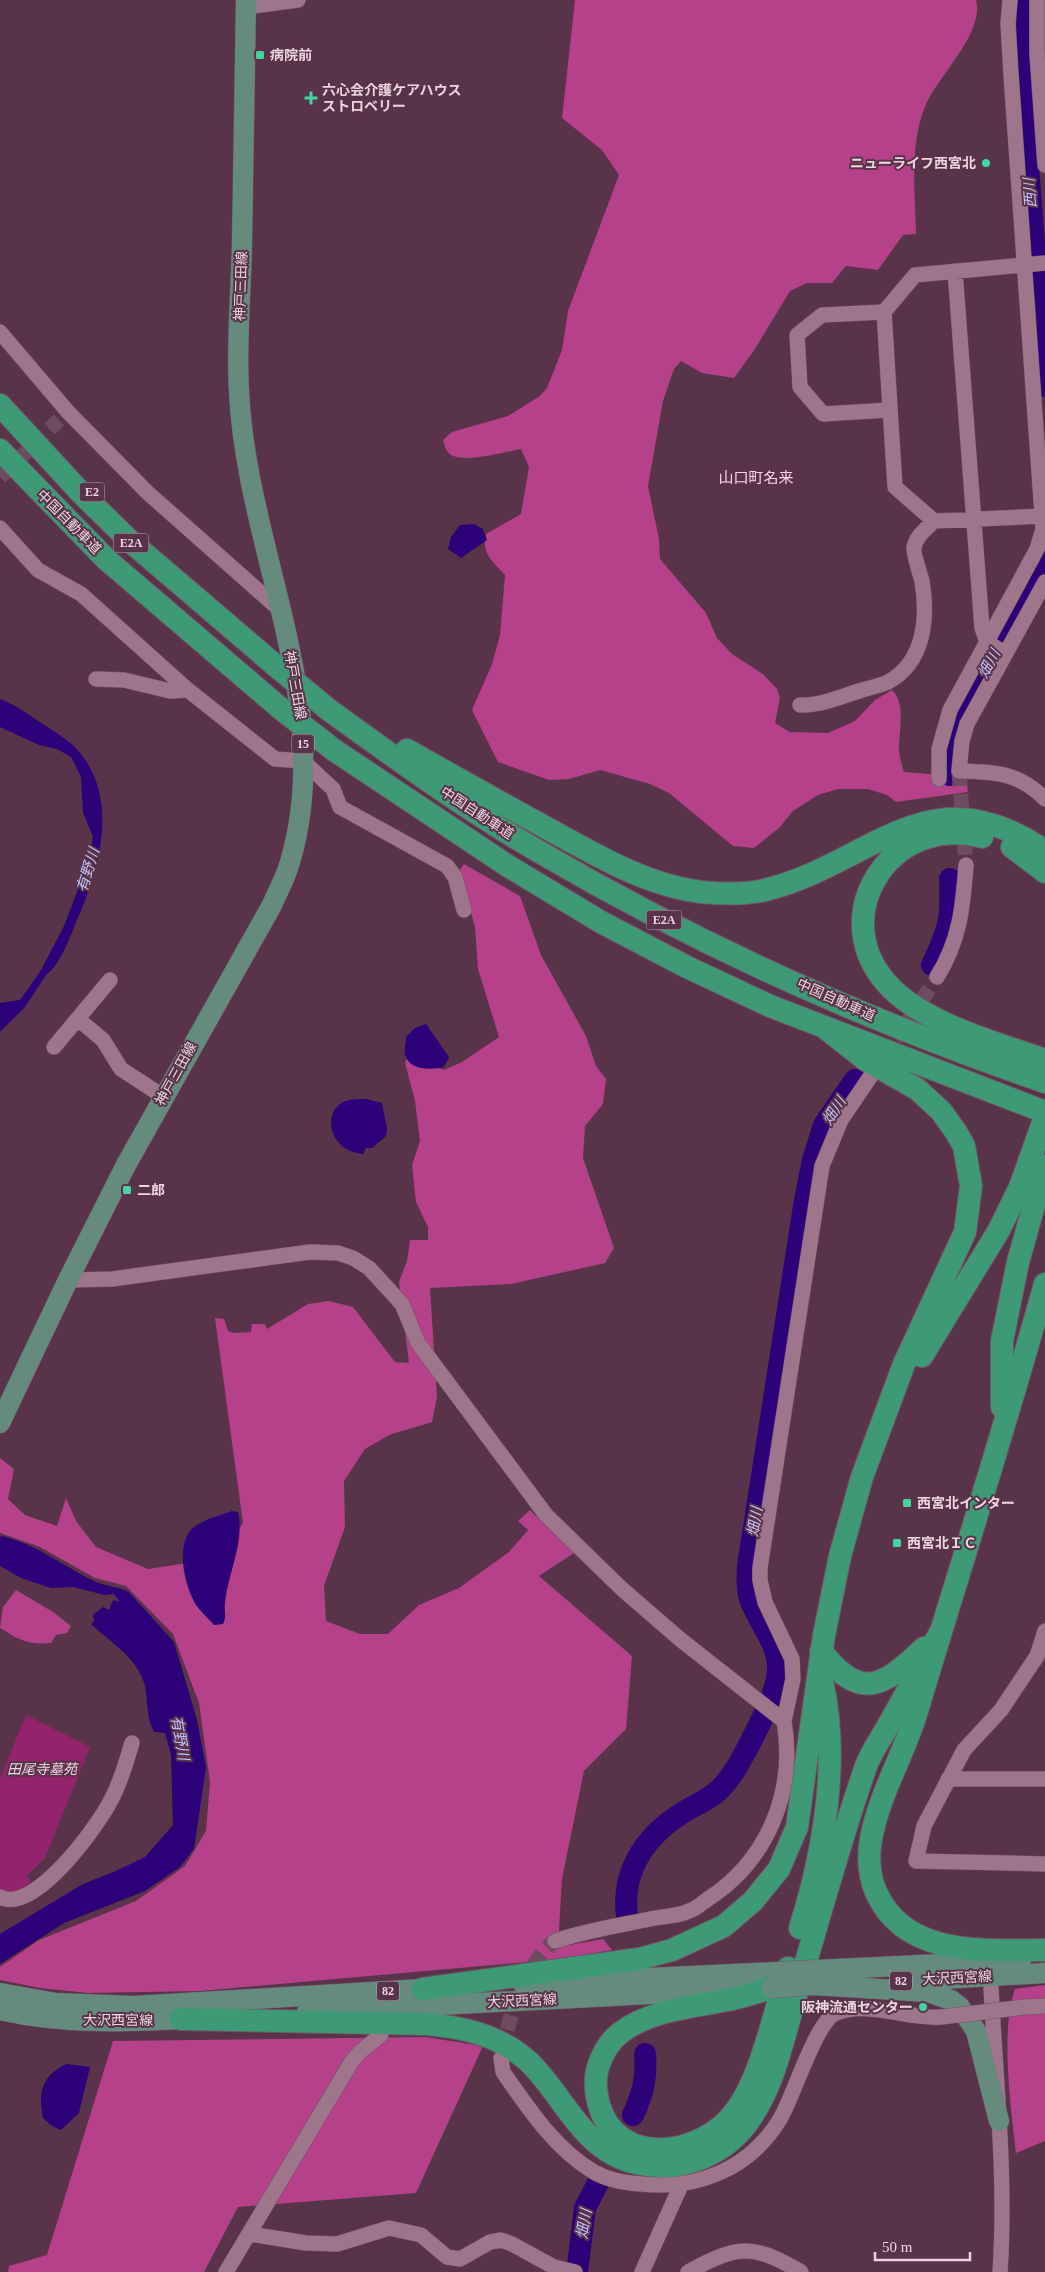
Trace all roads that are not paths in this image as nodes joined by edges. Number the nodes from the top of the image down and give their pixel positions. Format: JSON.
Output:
{"nodes":[{"id":1,"x":298,"y":0,"type":"edge"},
{"id":2,"x":1010,"y":0,"type":"edge"},
{"id":3,"x":1040,"y":2,"type":"edge"},
{"id":4,"x":246,"y":3,"type":"edge"},
{"id":5,"x":1045,"y":165,"type":"edge"},
{"id":6,"x":1045,"y":263,"type":"edge"},
{"id":7,"x":1024,"y":265,"type":"junction"},
{"id":8,"x":955,"y":271,"type":"junction"},
{"id":9,"x":884,"y":312,"type":"junction"},
{"id":10,"x":0,"y":332,"type":"edge"},
{"id":11,"x":0,"y":390,"type":"edge"},
{"id":12,"x":0,"y":405,"type":"edge"},
{"id":13,"x":889,"y":410,"type":"junction"},
{"id":14,"x":0,"y":450,"type":"edge"},
{"id":15,"x":0,"y":471,"type":"edge"},
{"id":16,"x":1044,"y":516,"type":"edge"},
{"id":17,"x":974,"y":520,"type":"junction"},
{"id":18,"x":934,"y":521,"type":"junction"},
{"id":19,"x":0,"y":528,"type":"edge"},
{"id":20,"x":1045,"y":582,"type":"edge"},
{"id":21,"x":187,"y":592,"type":"junction"},
{"id":22,"x":279,"y":609,"type":"junction"},
{"id":23,"x":166,"y":613,"type":"junction"},
{"id":24,"x":996,"y":648,"type":"junction"},
{"id":25,"x":96,"y":679,"type":"dead end"},
{"id":26,"x":188,"y":690,"type":"junction"},
{"id":27,"x":800,"y":705,"type":"dead end"},
{"id":28,"x":329,"y":710,"type":"junction"},
{"id":29,"x":303,"y":761,"type":"junction"},
{"id":30,"x":938,"y":780,"type":"dead end"},
{"id":31,"x":1045,"y":799,"type":"edge"},
{"id":32,"x":1045,"y":851,"type":"edge"},
{"id":33,"x":966,"y":865,"type":"tunnel mouth"},
{"id":34,"x":1045,"y":872,"type":"edge"},
{"id":35,"x":464,"y":910,"type":"dead end"},
{"id":36,"x":937,"y":977,"type":"tunnel mouth"},
{"id":37,"x":110,"y":980,"type":"dead end"},
{"id":38,"x":78,"y":1019,"type":"junction"},
{"id":39,"x":824,"y":1027,"type":"junction"},
{"id":40,"x":54,"y":1048,"type":"dead end"},
{"id":41,"x":1037,"y":1068,"type":"edge"},
{"id":42,"x":870,"y":1077,"type":"dead end"},
{"id":43,"x":164,"y":1097,"type":"junction"},
{"id":44,"x":1045,"y":1112,"type":"edge"},
{"id":45,"x":1045,"y":1116,"type":"edge"},
{"id":46,"x":1045,"y":1166,"type":"edge"},
{"id":47,"x":68,"y":1280,"type":"junction"},
{"id":48,"x":1045,"y":1284,"type":"edge"},
{"id":49,"x":889,"y":1410,"type":"junction"},
{"id":50,"x":0,"y":1423,"type":"edge"},
{"id":51,"x":1003,"y":1424,"type":"junction"},
{"id":52,"x":941,"y":1631,"type":"junction"},
{"id":53,"x":1045,"y":1631,"type":"edge"},
{"id":54,"x":1041,"y":1656,"type":"edge"},
{"id":55,"x":820,"y":1659,"type":"junction"},
{"id":56,"x":784,"y":1721,"type":"junction"},
{"id":57,"x":132,"y":1743,"type":"dead end"},
{"id":58,"x":948,"y":1780,"type":"junction"},
{"id":59,"x":1045,"y":1780,"type":"edge"},
{"id":60,"x":1045,"y":1864,"type":"edge"},
{"id":61,"x":0,"y":1897,"type":"edge"},
{"id":62,"x":555,"y":1941,"type":"tunnel mouth"},
{"id":63,"x":1045,"y":1950,"type":"edge"},
{"id":64,"x":1045,"y":1958,"type":"edge"},
{"id":65,"x":990,"y":1969,"type":"junction"},
{"id":66,"x":1045,"y":1973,"type":"edge"},
{"id":67,"x":814,"y":1977,"type":"junction"},
{"id":68,"x":774,"y":1980,"type":"junction"},
{"id":69,"x":423,"y":1989,"type":"junction"},
{"id":70,"x":0,"y":1993,"type":"edge"},
{"id":71,"x":1045,"y":2006,"type":"edge"},
{"id":72,"x":0,"y":2010,"type":"edge"},
{"id":73,"x":181,"y":2019,"type":"junction"},
{"id":74,"x":426,"y":2024,"type":"junction"},
{"id":75,"x":381,"y":2035,"type":"joint"},
{"id":76,"x":500,"y":2058,"type":"tunnel mouth"},
{"id":77,"x":999,"y":2120,"type":"junction"},
{"id":78,"x":682,"y":2184,"type":"junction"},
{"id":79,"x":250,"y":2234,"type":"junction"},
{"id":80,"x":226,"y":2272,"type":"edge"},
{"id":81,"x":574,"y":2272,"type":"edge"},
{"id":82,"x":642,"y":2272,"type":"edge"},
{"id":83,"x":688,"y":2272,"type":"edge"},
{"id":84,"x":801,"y":2272,"type":"edge"},
{"id":85,"x":1000,"y":2272,"type":"edge"}],
"edges":[{"from":1,"to":4,"type":"street"},
{"from":2,"to":7,"type":"street"},
{"from":3,"to":5,"type":"street"},
{"from":4,"to":22,"type":"main road","name":"神戸三田線","number":"15"},
{"from":6,"to":7,"type":"street"},
{"from":7,"to":8,"type":"street"},
{"from":7,"to":16,"type":"street"},
{"from":8,"to":9,"type":"street"},
{"from":8,"to":17,"type":"street"},
{"from":9,"to":13,"type":"street"},
{"from":9,"to":13,"type":"street"},
{"from":10,"to":22,"type":"street"},
{"from":11,"to":21,"type":"highway","number":"E2"},
{"from":12,"to":21,"type":"highway","name":"中国自動車道","number":"E2A"},
{"from":13,"to":18,"type":"street"},
{"from":14,"to":23,"type":"highway","name":"中国自動車道","number":"E2A"},
{"from":15,"to":23,"type":"highway"},
{"from":16,"to":17,"type":"street"},
{"from":16,"to":24,"type":"street"},
{"from":17,"to":18,"type":"street"},
{"from":17,"to":24,"type":"street"},
{"from":18,"to":27,"type":"street"},
{"from":19,"to":26,"type":"street"},
{"from":20,"to":24,"type":"street"},
{"from":21,"to":28,"type":"highway","name":"中国自動車道","number":"E2A","bridge":true},
{"from":22,"to":29,"type":"main road","name":"神戸三田線","number":"15"},
{"from":23,"to":39,"type":"highway","name":"中国自動車道","number":"E2A","bridge":true},
{"from":24,"to":30,"type":"street"},
{"from":24,"to":31,"type":"street"},
{"from":25,"to":26,"type":"street"},
{"from":26,"to":29,"type":"street"},
{"from":28,"to":32,"type":"highway"},
{"from":28,"to":41,"type":"highway","name":"中国自動車道","number":"E2A"},
{"from":29,"to":35,"type":"street"},
{"from":29,"to":43,"type":"main road","name":"神戸三田線","number":"15"},
{"from":33,"to":36,"type":"street"},
{"from":34,"to":41,"type":"highway"},
{"from":37,"to":38,"type":"street"},
{"from":38,"to":40,"type":"street"},
{"from":38,"to":43,"type":"street"},
{"from":39,"to":44,"type":"highway","name":"中国自動車道","number":"E2A"},
{"from":39,"to":49,"type":"highway"},
{"from":42,"to":56,"type":"street"},
{"from":43,"to":47,"type":"main road","name":"神戸三田線","number":"15"},
{"from":45,"to":49,"type":"highway"},
{"from":46,"to":51,"type":"highway"},
{"from":47,"to":50,"type":"main road","name":"神戸三田線","number":"15"},
{"from":47,"to":56,"type":"street"},
{"from":48,"to":51,"type":"highway"},
{"from":49,"to":55,"type":"highway"},
{"from":51,"to":52,"type":"highway"},
{"from":52,"to":55,"type":"highway"},
{"from":52,"to":63,"type":"highway"},
{"from":52,"to":74,"type":"highway"},
{"from":53,"to":54,"type":"street"},
{"from":54,"to":58,"type":"street"},
{"from":55,"to":68,"type":"highway"},
{"from":55,"to":69,"type":"highway"},
{"from":56,"to":62,"type":"street"},
{"from":57,"to":61,"type":"street"},
{"from":58,"to":59,"type":"street"},
{"from":58,"to":60,"type":"street"},
{"from":64,"to":65,"type":"main road","name":"大沢西宮線","number":"82"},
{"from":65,"to":66,"type":"main road","name":"大沢西宮線","number":"82"},
{"from":65,"to":67,"type":"main road","name":"大沢西宮線","number":"82"},
{"from":65,"to":77,"type":"street"},
{"from":67,"to":68,"type":"main road","name":"大沢西宮線","number":"82","bridge":true},
{"from":67,"to":77,"type":"main road"},
{"from":68,"to":69,"type":"main road","name":"大沢西宮線","number":"82"},
{"from":68,"to":73,"type":"main road","name":"大沢西宮線","number":"82"},
{"from":69,"to":70,"type":"main road","name":"大沢西宮線","number":"82"},
{"from":71,"to":78,"type":"street","bridge":true},
{"from":72,"to":73,"type":"main road","name":"大沢西宮線","number":"82"},
{"from":73,"to":74,"type":"highway"},
{"from":74,"to":75,"type":"highway"},
{"from":75,"to":79,"type":"street"},
{"from":76,"to":78,"type":"street"},
{"from":77,"to":85,"type":"street"},
{"from":78,"to":82,"type":"street"},
{"from":79,"to":80,"type":"street"},
{"from":79,"to":81,"type":"street"},
{"from":83,"to":84,"type":"street"}]}
